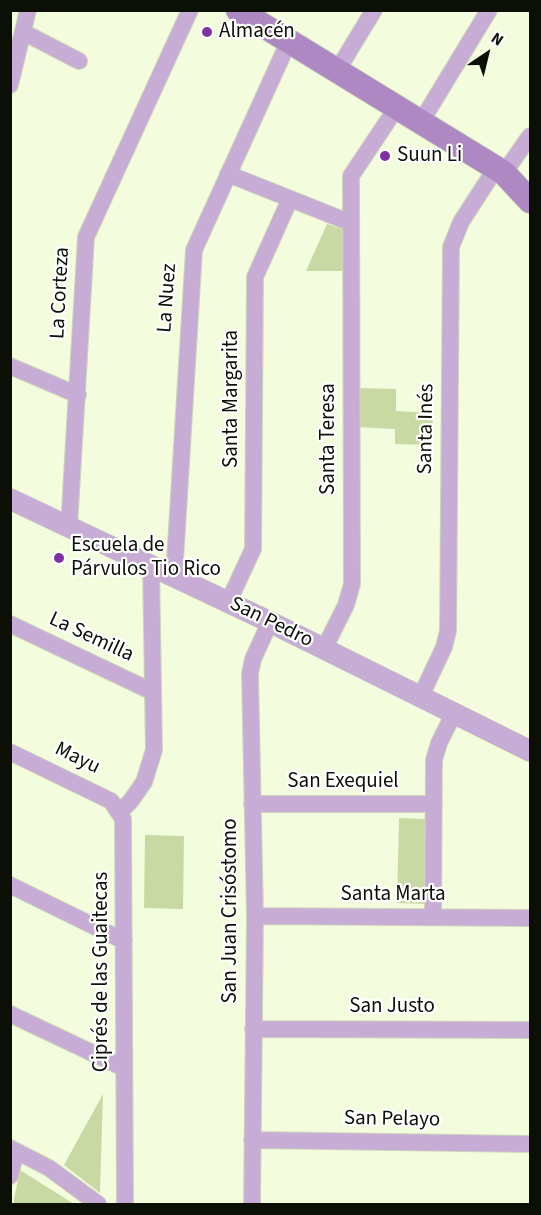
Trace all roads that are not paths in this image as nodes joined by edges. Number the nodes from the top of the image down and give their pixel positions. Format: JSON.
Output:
{"nodes":[{"id":1,"x":28,"y":10,"type":"edge"},
{"id":2,"x":190,"y":10,"type":"edge"},
{"id":3,"x":238,"y":10,"type":"edge"},
{"id":4,"x":374,"y":10,"type":"edge"},
{"id":5,"x":489,"y":10,"type":"edge"},
{"id":6,"x":23,"y":32,"type":"junction"},
{"id":7,"x":288,"y":41,"type":"junction"},
{"id":8,"x":79,"y":61,"type":"dead end"},
{"id":9,"x":337,"y":71,"type":"junction"},
{"id":10,"x":10,"y":85,"type":"edge"},
{"id":11,"x":396,"y":107,"type":"junction"},
{"id":12,"x":421,"y":122,"type":"junction"},
{"id":13,"x":531,"y":136,"type":"edge"},
{"id":14,"x":500,"y":170,"type":"junction"},
{"id":15,"x":228,"y":174,"type":"junction"},
{"id":16,"x":531,"y":179,"type":"edge"},
{"id":17,"x":290,"y":199,"type":"junction"},
{"id":18,"x":531,"y":201,"type":"edge"},
{"id":19,"x":351,"y":223,"type":"junction"},
{"id":20,"x":10,"y":366,"type":"edge"},
{"id":21,"x":78,"y":395,"type":"junction"},
{"id":22,"x":10,"y":500,"type":"edge"},
{"id":23,"x":69,"y":527,"type":"junction"},
{"id":24,"x":151,"y":566,"type":"junction"},
{"id":25,"x":174,"y":577,"type":"junction"},
{"id":26,"x":228,"y":603,"type":"junction"},
{"id":27,"x":270,"y":622,"type":"junction"},
{"id":28,"x":10,"y":624,"type":"edge"},
{"id":29,"x":324,"y":649,"type":"junction"},
{"id":30,"x":153,"y":692,"type":"junction"},
{"id":31,"x":421,"y":696,"type":"junction"},
{"id":32,"x":454,"y":713,"type":"junction"},
{"id":33,"x":531,"y":751,"type":"edge"},
{"id":34,"x":10,"y":752,"type":"edge"},
{"id":35,"x":252,"y":804,"type":"junction"},
{"id":36,"x":434,"y":804,"type":"junction"},
{"id":37,"x":120,"y":811,"type":"junction"},
{"id":38,"x":10,"y":885,"type":"edge"},
{"id":39,"x":255,"y":916,"type":"junction"},
{"id":40,"x":433,"y":917,"type":"junction"},
{"id":41,"x":531,"y":918,"type":"edge"},
{"id":42,"x":124,"y":940,"type":"junction"},
{"id":43,"x":10,"y":1014,"type":"edge"},
{"id":44,"x":254,"y":1029,"type":"junction"},
{"id":45,"x":531,"y":1030,"type":"edge"},
{"id":46,"x":124,"y":1068,"type":"junction"},
{"id":47,"x":252,"y":1140,"type":"junction"},
{"id":48,"x":531,"y":1144,"type":"edge"},
{"id":49,"x":13,"y":1149,"type":"edge"},
{"id":50,"x":10,"y":1176,"type":"edge"},
{"id":51,"x":98,"y":1204,"type":"edge"},
{"id":52,"x":125,"y":1204,"type":"edge"},
{"id":53,"x":252,"y":1204,"type":"edge"}],
"edges":[{"from":1,"to":6,"type":"street"},
{"from":2,"to":21,"type":"street","name":"La Corteza"},
{"from":3,"to":7,"type":"main road"},
{"from":4,"to":9,"type":"street"},
{"from":5,"to":12,"type":"street"},
{"from":6,"to":8,"type":"street"},
{"from":6,"to":10,"type":"street"},
{"from":7,"to":9,"type":"main road"},
{"from":7,"to":15,"type":"street","name":"La Nuez"},
{"from":9,"to":11,"type":"main road"},
{"from":11,"to":12,"type":"main road"},
{"from":11,"to":19,"type":"street","name":"Santa Teresa"},
{"from":12,"to":14,"type":"main road"},
{"from":13,"to":14,"type":"street","name":"Santa Inés"},
{"from":14,"to":16,"type":"main road"},
{"from":14,"to":18,"type":"main road"},
{"from":14,"to":31,"type":"street","name":"Santa Inés"},
{"from":15,"to":17,"type":"street"},
{"from":15,"to":25,"type":"street","name":"La Nuez"},
{"from":17,"to":19,"type":"street"},
{"from":17,"to":26,"type":"street","name":"Santa Margarita"},
{"from":19,"to":29,"type":"street","name":"Santa Teresa"},
{"from":20,"to":21,"type":"street"},
{"from":21,"to":23,"type":"street","name":"La Corteza"},
{"from":22,"to":23,"type":"street","name":"San Pedro"},
{"from":23,"to":24,"type":"street","name":"San Pedro"},
{"from":24,"to":25,"type":"street","name":"San Pedro"},
{"from":24,"to":30,"type":"street"},
{"from":25,"to":26,"type":"street","name":"San Pedro"},
{"from":26,"to":27,"type":"street","name":"San Pedro"},
{"from":27,"to":29,"type":"street","name":"San Pedro"},
{"from":27,"to":35,"type":"street","name":"San Juan Crisóstomo"},
{"from":28,"to":30,"type":"street","name":"La Semilla"},
{"from":29,"to":31,"type":"street","name":"San Pedro"},
{"from":30,"to":37,"type":"street"},
{"from":31,"to":32,"type":"street","name":"San Pedro"},
{"from":32,"to":33,"type":"street","name":"San Pedro"},
{"from":32,"to":36,"type":"street"},
{"from":34,"to":37,"type":"street","name":"Mayu"},
{"from":35,"to":36,"type":"street","name":"San Exequiel"},
{"from":35,"to":39,"type":"street","name":"San Juan Crisóstomo"},
{"from":36,"to":40,"type":"street"},
{"from":37,"to":42,"type":"street","name":"Ciprés de las Guaitecas"},
{"from":38,"to":42,"type":"street"},
{"from":39,"to":40,"type":"street","name":"Santa Marta"},
{"from":39,"to":44,"type":"street","name":"San Juan Crisóstomo"},
{"from":40,"to":41,"type":"street","name":"Santa Marta"},
{"from":42,"to":46,"type":"street","name":"Ciprés de las Guaitecas"},
{"from":43,"to":46,"type":"street"},
{"from":44,"to":45,"type":"street","name":"San Justo"},
{"from":44,"to":47,"type":"street","name":"San Juan Crisóstomo"},
{"from":46,"to":52,"type":"street","name":"Ciprés de las Guaitecas"},
{"from":47,"to":48,"type":"street","name":"San Pelayo"},
{"from":47,"to":53,"type":"street","name":"San Juan Crisóstomo"},
{"from":49,"to":50,"type":"street"},
{"from":49,"to":51,"type":"street"}]}
